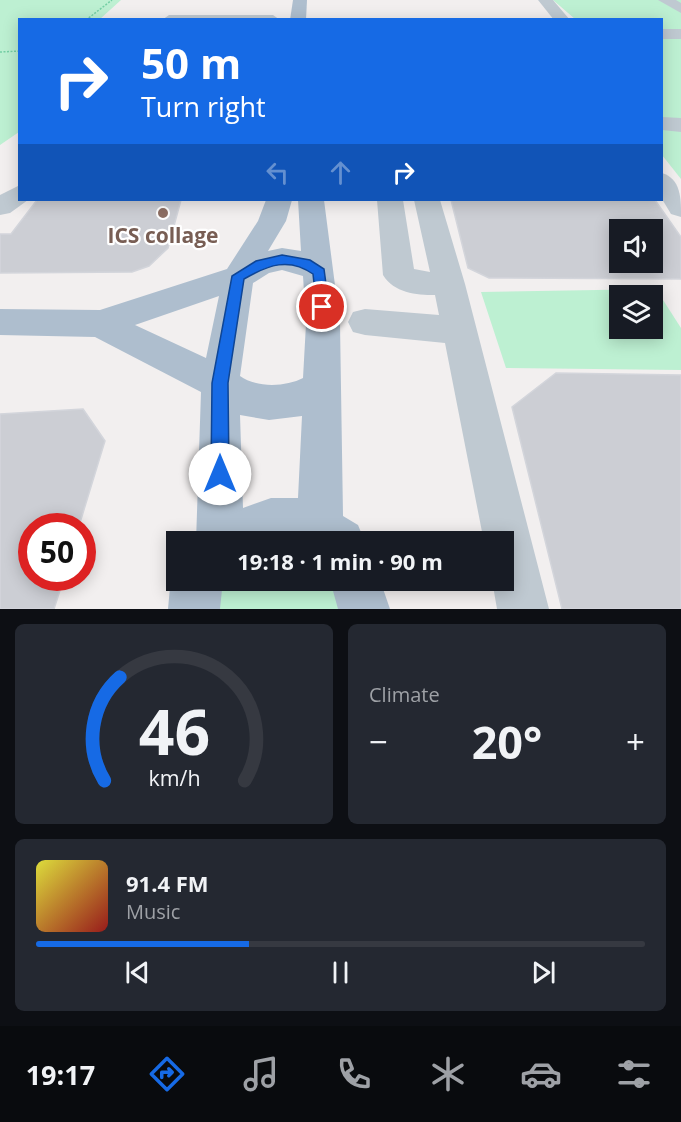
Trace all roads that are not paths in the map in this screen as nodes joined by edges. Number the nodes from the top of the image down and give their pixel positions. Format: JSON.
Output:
{"nodes":[{"id":1,"x":179,"y":0,"type":"edge"},
{"id":2,"x":300,"y":0,"type":"edge"},
{"id":3,"x":311,"y":0,"type":"edge"},
{"id":4,"x":545,"y":0,"type":"edge"},
{"id":5,"x":665,"y":0,"type":"edge"},
{"id":6,"x":681,"y":9,"type":"edge"},
{"id":7,"x":170,"y":18,"type":"edge"},
{"id":8,"x":298,"y":18,"type":"edge"},
{"id":9,"x":310,"y":18,"type":"edge"},
{"id":10,"x":561,"y":18,"type":"edge"},
{"id":11,"x":663,"y":34,"type":"edge"},
{"id":12,"x":681,"y":34,"type":"edge"},
{"id":13,"x":663,"y":124,"type":"edge"},
{"id":14,"x":681,"y":125,"type":"edge"},
{"id":15,"x":663,"y":182,"type":"edge"},
{"id":16,"x":18,"y":194,"type":"edge"},
{"id":17,"x":279,"y":201,"type":"edge"},
{"id":18,"x":311,"y":201,"type":"edge"},
{"id":19,"x":390,"y":201,"type":"edge"},
{"id":20,"x":427,"y":201,"type":"edge"},
{"id":21,"x":0,"y":207,"type":"edge"},
{"id":22,"x":681,"y":208,"type":"edge"},
{"id":23,"x":319,"y":272,"type":"junction"},
{"id":24,"x":238,"y":276,"type":"junction"},
{"id":25,"x":449,"y":284,"type":"junction"},
{"id":26,"x":0,"y":322,"type":"edge"},
{"id":27,"x":365,"y":322,"type":"dead end"},
{"id":28,"x":100,"y":324,"type":"junction"},
{"id":29,"x":459,"y":331,"type":"junction"},
{"id":30,"x":220,"y":383,"type":"junction"},
{"id":31,"x":323,"y":387,"type":"junction"},
{"id":32,"x":220,"y":531,"type":"edge"},
{"id":33,"x":242,"y":531,"type":"edge"},
{"id":34,"x":324,"y":531,"type":"edge"},
{"id":35,"x":331,"y":531,"type":"edge"},
{"id":36,"x":195,"y":591,"type":"edge"},
{"id":37,"x":358,"y":591,"type":"edge"},
{"id":38,"x":194,"y":609,"type":"edge"},
{"id":39,"x":364,"y":609,"type":"edge"},
{"id":40,"x":523,"y":609,"type":"edge"}],
"edges":[{"from":1,"to":7,"type":"street"},
{"from":2,"to":8,"type":"main road"},
{"from":3,"to":9,"type":"main road"},
{"from":4,"to":10,"type":"street"},
{"from":5,"to":6,"type":"street"},
{"from":11,"to":12,"type":"street"},
{"from":13,"to":14,"type":"street"},
{"from":15,"to":22,"type":"street"},
{"from":16,"to":21,"type":"street"},
{"from":17,"to":24,"type":"main road"},
{"from":18,"to":23,"type":"main road"},
{"from":19,"to":25,"type":"street"},
{"from":20,"to":25,"type":"street"},
{"from":23,"to":24,"type":"main road"},
{"from":23,"to":31,"type":"main road"},
{"from":24,"to":28,"type":"main road"},
{"from":24,"to":30,"type":"main road"},
{"from":25,"to":29,"type":"street"},
{"from":26,"to":28,"type":"main road"},
{"from":27,"to":29,"type":"street"},
{"from":28,"to":30,"type":"main road"},
{"from":29,"to":40,"type":"street"},
{"from":30,"to":31,"type":"main road"},
{"from":30,"to":32,"type":"main road"},
{"from":31,"to":35,"type":"main road"},
{"from":33,"to":34,"type":"main road"},
{"from":36,"to":38,"type":"main road"},
{"from":37,"to":39,"type":"main road"}]}
